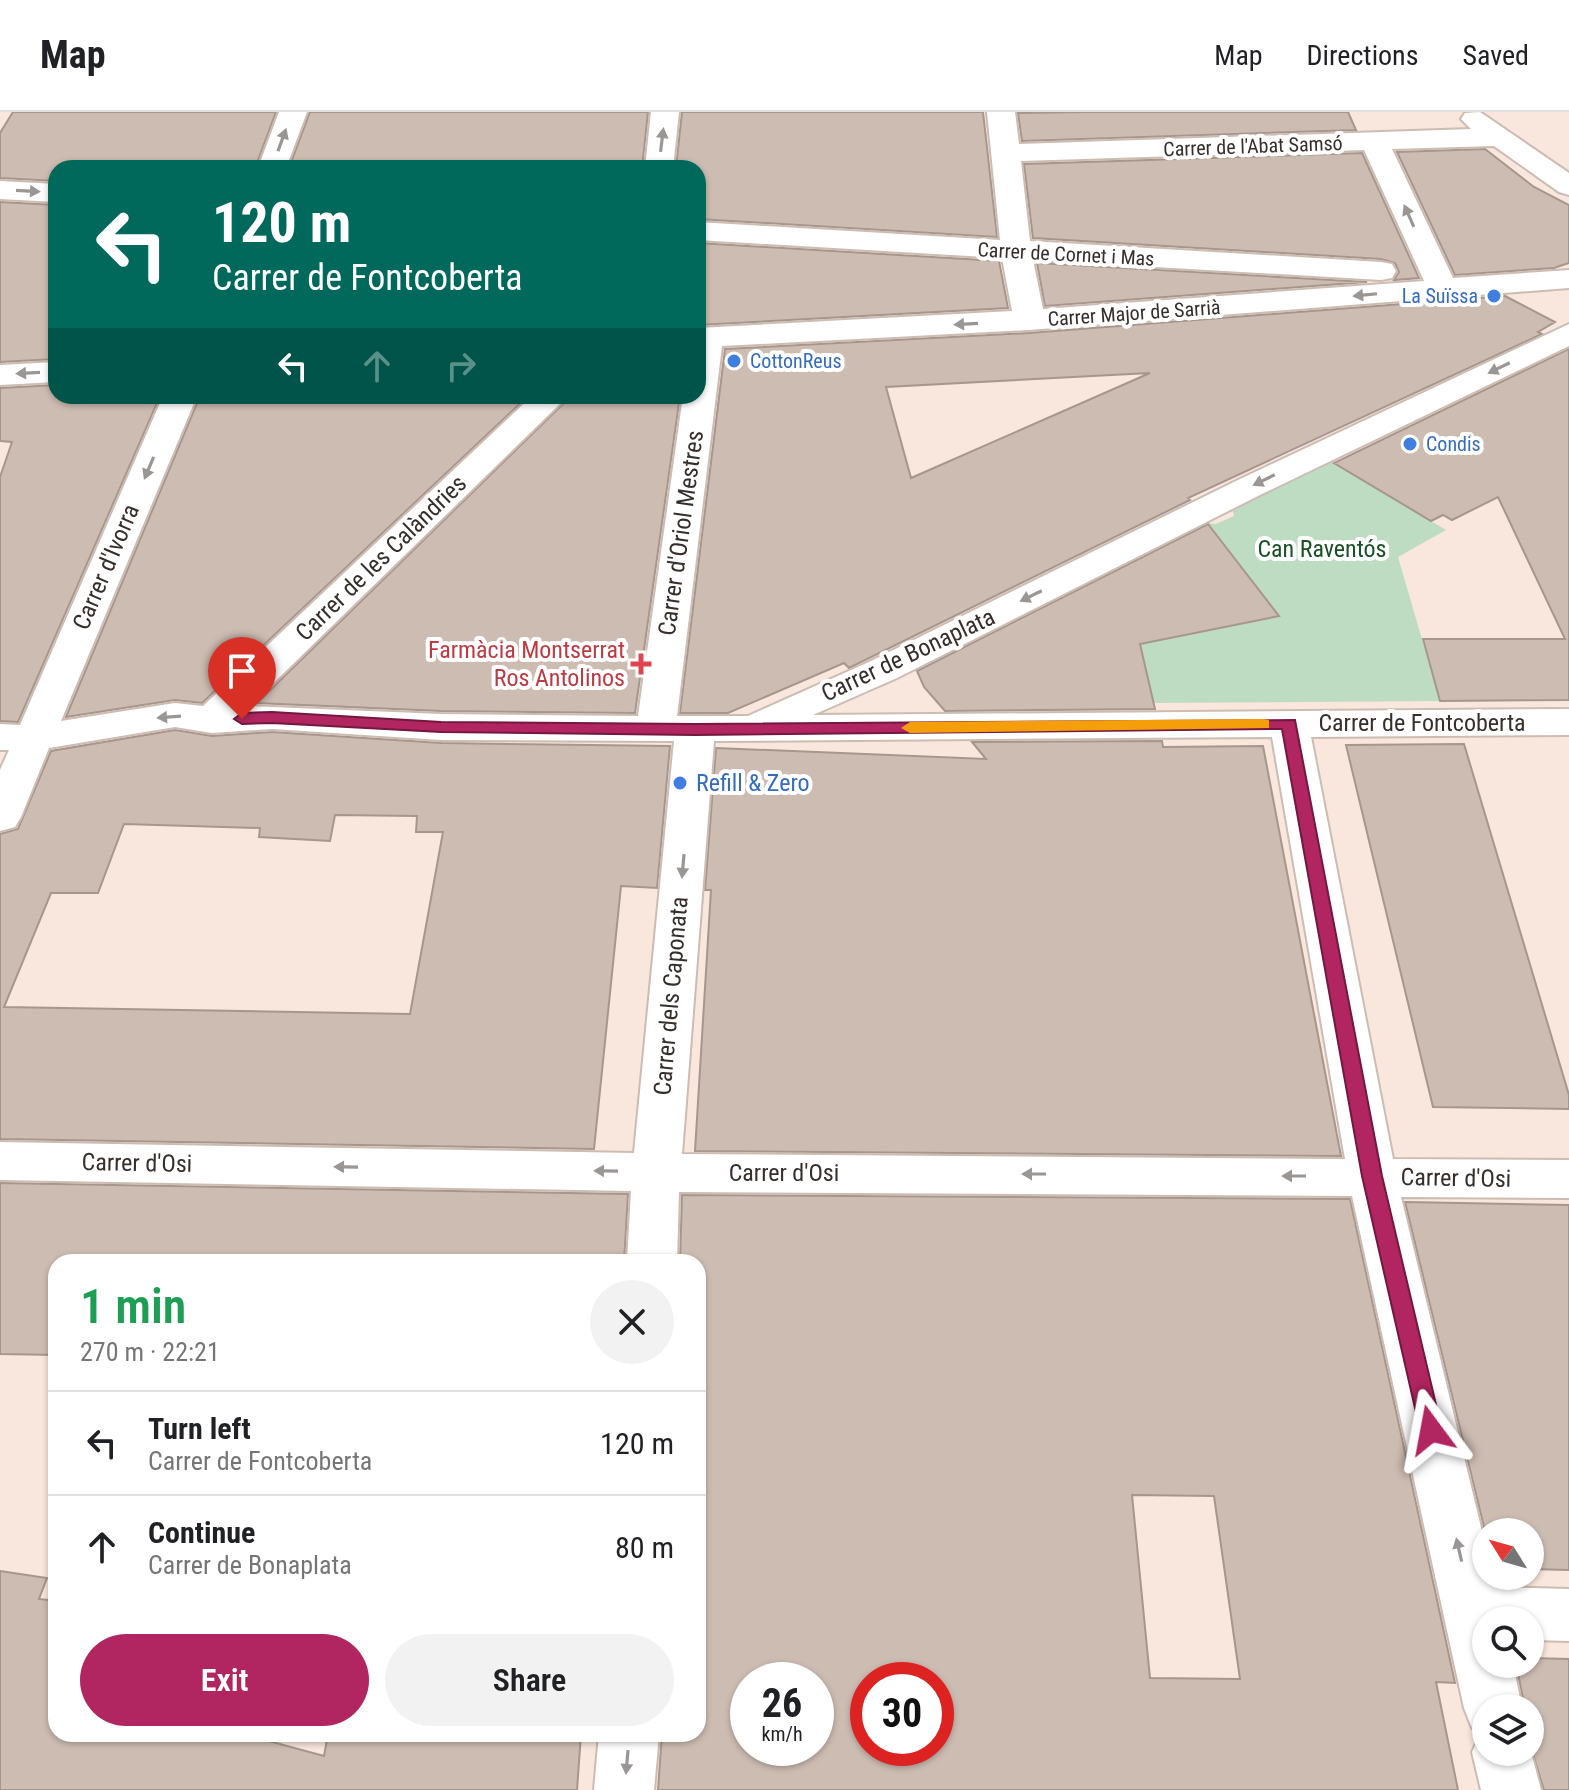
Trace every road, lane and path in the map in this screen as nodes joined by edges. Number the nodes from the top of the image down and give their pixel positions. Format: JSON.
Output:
{"nodes":[{"id":1,"x":293,"y":112,"type":"edge"},
{"id":2,"x":665,"y":112,"type":"edge"},
{"id":3,"x":1001,"y":112,"type":"edge"},
{"id":4,"x":1466,"y":112,"type":"edge"},
{"id":5,"x":1498,"y":137,"type":"junction"},
{"id":6,"x":1375,"y":142,"type":"junction"},
{"id":7,"x":1008,"y":153,"type":"junction"},
{"id":8,"x":275,"y":160,"type":"edge"},
{"id":9,"x":660,"y":160,"type":"edge"},
{"id":10,"x":1569,"y":186,"type":"edge"},
{"id":11,"x":0,"y":190,"type":"edge"},
{"id":12,"x":48,"y":193,"type":"edge"},
{"id":13,"x":706,"y":232,"type":"edge"},
{"id":14,"x":1016,"y":251,"type":"junction"},
{"id":15,"x":1569,"y":279,"type":"edge"},
{"id":16,"x":1439,"y":280,"type":"junction"},
{"id":17,"x":1512,"y":283,"type":"junction"},
{"id":18,"x":1569,"y":312,"type":"edge"},
{"id":19,"x":1029,"y":320,"type":"junction"},
{"id":20,"x":1569,"y":334,"type":"edge"},
{"id":21,"x":706,"y":338,"type":"edge"},
{"id":22,"x":48,"y":372,"type":"edge"},
{"id":23,"x":0,"y":375,"type":"edge"},
{"id":24,"x":176,"y":404,"type":"edge"},
{"id":25,"x":543,"y":404,"type":"edge"},
{"id":26,"x":698,"y":404,"type":"edge"},
{"id":27,"x":212,"y":720,"type":"junction"},
{"id":28,"x":1569,"y":722,"type":"edge"},
{"id":29,"x":1289,"y":723,"type":"junction"},
{"id":30,"x":675,"y":729,"type":"junction"},
{"id":31,"x":746,"y":729,"type":"junction"},
{"id":32,"x":17,"y":737,"type":"edge"},
{"id":33,"x":0,"y":817,"type":"edge"},
{"id":34,"x":0,"y":1161,"type":"edge"},
{"id":35,"x":656,"y":1172,"type":"junction"},
{"id":36,"x":1372,"y":1176,"type":"junction"},
{"id":37,"x":1569,"y":1179,"type":"edge"},
{"id":38,"x":652,"y":1254,"type":"edge"},
{"id":39,"x":1472,"y":1608,"type":"edge"},
{"id":40,"x":1544,"y":1614,"type":"edge"},
{"id":41,"x":1569,"y":1615,"type":"edge"},
{"id":42,"x":628,"y":1742,"type":"edge"},
{"id":43,"x":1505,"y":1766,"type":"edge"},
{"id":44,"x":624,"y":1790,"type":"edge"},
{"id":45,"x":1511,"y":1790,"type":"edge"}],
"edges":[{"from":8,"to":1,"type":"street","one_way":true},
{"from":9,"to":2,"type":"street","one_way":true},
{"from":3,"to":7,"type":"street"},
{"from":4,"to":5,"type":"street"},
{"from":5,"to":6,"type":"street","name":"Carrer de l'Abat Samsó"},
{"from":5,"to":10,"type":"street"},
{"from":6,"to":7,"type":"street","name":"Carrer de l'Abat Samsó"},
{"from":16,"to":6,"type":"street","one_way":true},
{"from":7,"to":14,"type":"street"},
{"from":11,"to":12,"type":"street","one_way":true},
{"from":13,"to":14,"type":"street","name":"Carrer de Cornet i Mas"},
{"from":14,"to":16,"type":"street","name":"Carrer de Cornet i Mas"},
{"from":14,"to":19,"type":"street"},
{"from":15,"to":17,"type":"street","name":"Carrer Major de Sarrià"},
{"from":16,"to":17,"type":"street","name":"Carrer Major de Sarrià"},
{"from":16,"to":19,"type":"street","name":"Carrer Major de Sarrià","one_way":true},
{"from":17,"to":18,"type":"street"},
{"from":19,"to":21,"type":"street","name":"Carrer Major de Sarrià","one_way":true},
{"from":20,"to":31,"type":"street","name":"Carrer de Bonaplata","one_way":true},
{"from":22,"to":23,"type":"street","one_way":true},
{"from":24,"to":32,"type":"street","name":"Carrer d'Ivorra","one_way":true},
{"from":25,"to":27,"type":"street","name":"Carrer de les Calàndries"},
{"from":26,"to":30,"type":"street","name":"Carrer d'Oriol Mestres"},
{"from":27,"to":30,"type":"street","name":"Carrer de Bonaplata"},
{"from":27,"to":32,"type":"street","name":"Carrer de Bonaplata","one_way":true},
{"from":28,"to":29,"type":"street","name":"Carrer de Fontcoberta"},
{"from":29,"to":31,"type":"street","name":"Carrer de Fontcoberta"},
{"from":29,"to":36,"type":"street"},
{"from":30,"to":31,"type":"street","name":"Carrer de Bonaplata"},
{"from":30,"to":35,"type":"street","name":"Carrer dels Caponata","one_way":true},
{"from":32,"to":33,"type":"street","name":"Carrer d'Ivorra"},
{"from":35,"to":34,"type":"street","name":"Carrer d'Osi","one_way":true},
{"from":36,"to":35,"type":"street","name":"Carrer d'Osi","one_way":true},
{"from":35,"to":38,"type":"street","name":"Carrer dels Caponata"},
{"from":36,"to":37,"type":"street","name":"Carrer d'Osi"},
{"from":39,"to":36,"type":"street","one_way":true},
{"from":40,"to":41,"type":"street"},
{"from":42,"to":44,"type":"street","one_way":true},
{"from":43,"to":45,"type":"street"}]}
